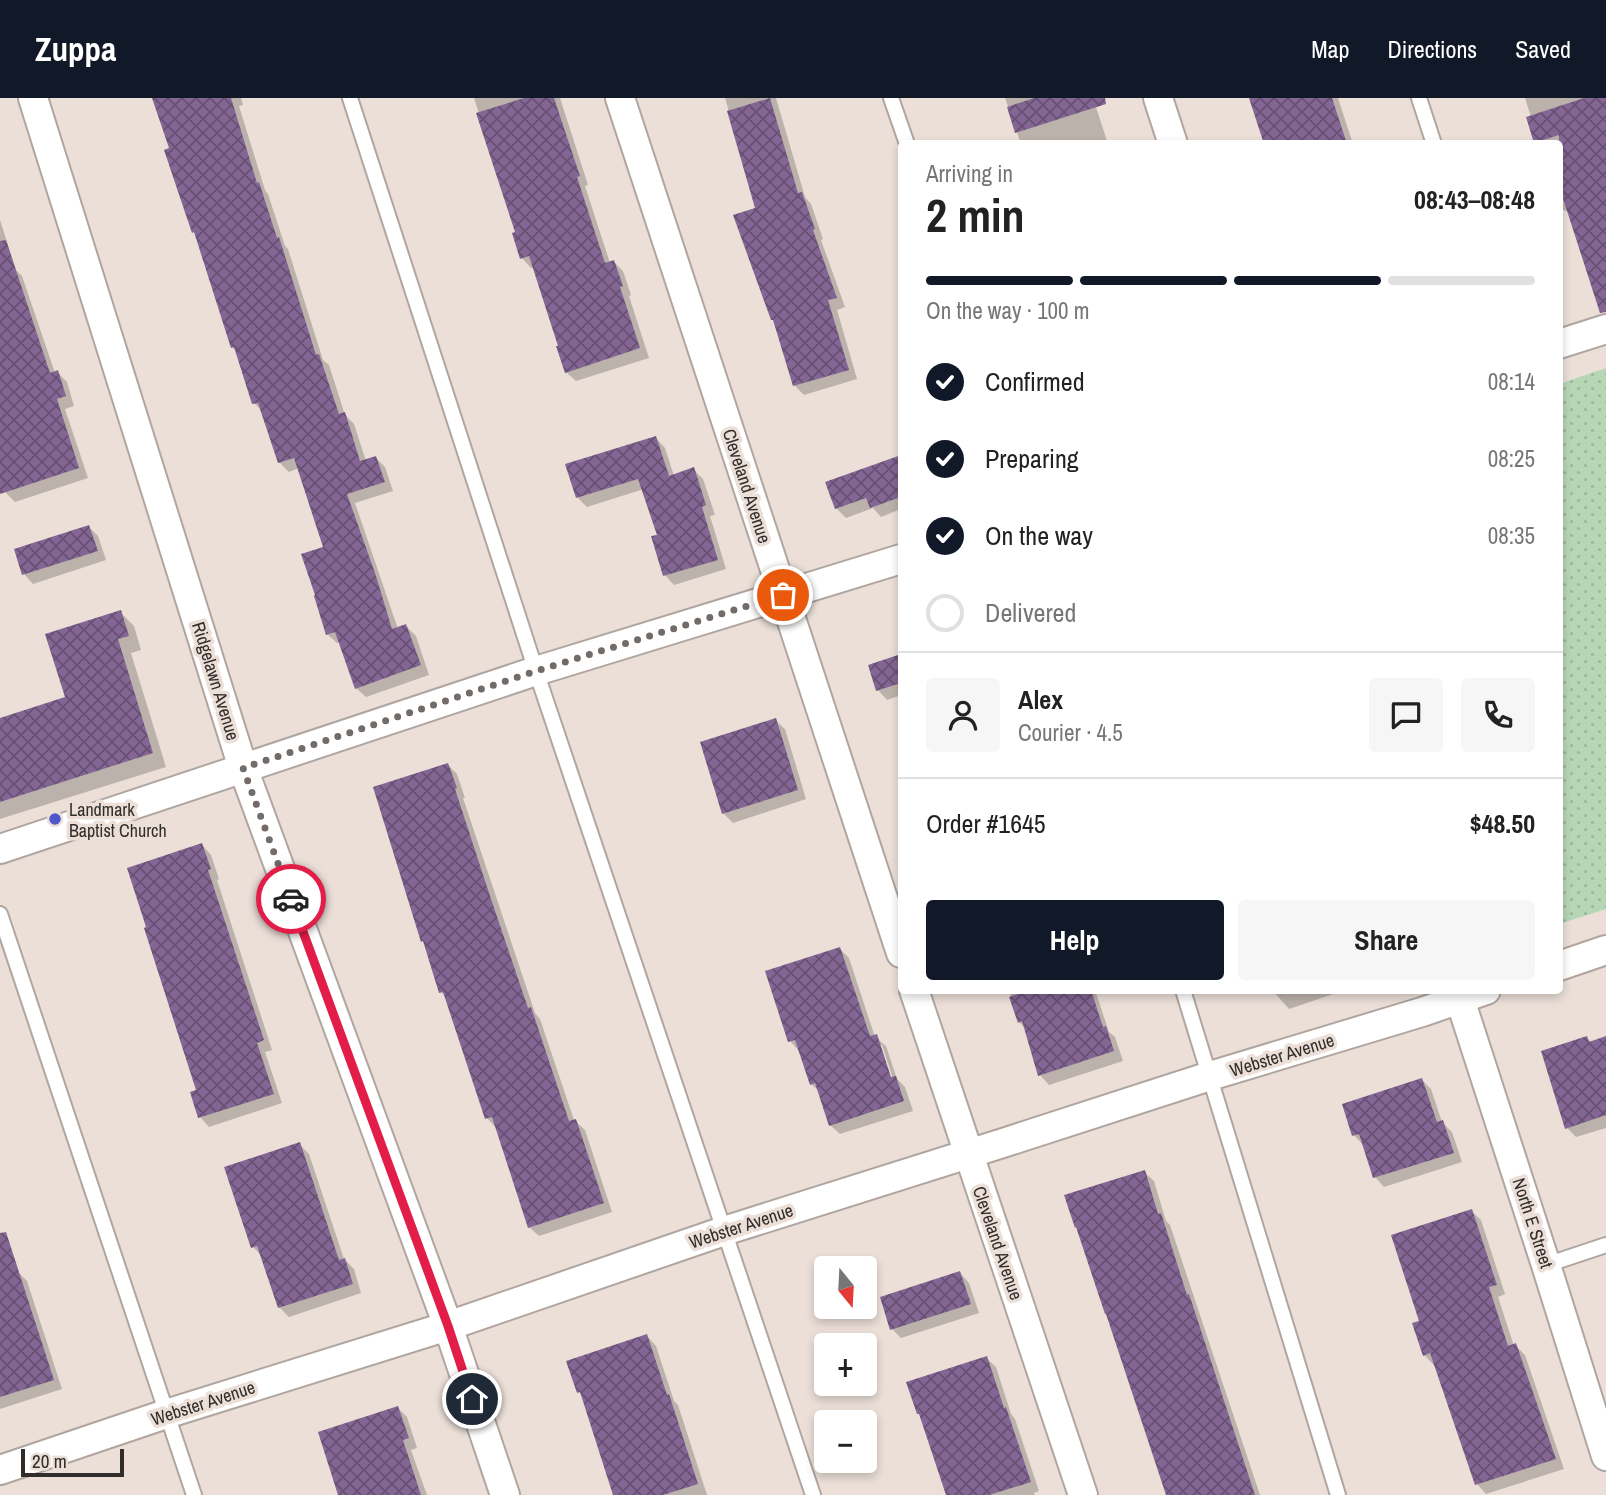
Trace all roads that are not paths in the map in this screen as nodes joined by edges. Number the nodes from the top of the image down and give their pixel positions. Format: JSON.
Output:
{"nodes":[{"id":1,"x":33,"y":98,"type":"edge"},
{"id":2,"x":350,"y":98,"type":"edge"},
{"id":3,"x":620,"y":98,"type":"edge"},
{"id":4,"x":891,"y":98,"type":"edge"},
{"id":5,"x":1158,"y":98,"type":"edge"},
{"id":6,"x":1419,"y":98,"type":"edge"},
{"id":7,"x":906,"y":140,"type":"edge"},
{"id":8,"x":1172,"y":140,"type":"edge"},
{"id":9,"x":1433,"y":140,"type":"edge"},
{"id":10,"x":1606,"y":329,"type":"edge"},
{"id":11,"x":1563,"y":343,"type":"edge"},
{"id":12,"x":898,"y":560,"type":"edge"},
{"id":13,"x":783,"y":595,"type":"junction"},
{"id":14,"x":536,"y":671,"type":"junction"},
{"id":15,"x":243,"y":768,"type":"junction"},
{"id":16,"x":0,"y":849,"type":"edge"},
{"id":17,"x":0,"y":914,"type":"edge"},
{"id":18,"x":898,"y":944,"type":"edge"},
{"id":19,"x":1606,"y":950,"type":"edge"},
{"id":20,"x":1563,"y":965,"type":"edge"},
{"id":21,"x":915,"y":994,"type":"edge"},
{"id":22,"x":1184,"y":994,"type":"edge"},
{"id":23,"x":1465,"y":994,"type":"edge"},
{"id":24,"x":1468,"y":994,"type":"edge"},
{"id":25,"x":1210,"y":1076,"type":"junction"},
{"id":26,"x":968,"y":1154,"type":"junction"},
{"id":27,"x":724,"y":1231,"type":"junction"},
{"id":28,"x":1606,"y":1245,"type":"edge"},
{"id":29,"x":1546,"y":1265,"type":"junction"},
{"id":30,"x":448,"y":1326,"type":"junction"},
{"id":31,"x":166,"y":1414,"type":"junction"},
{"id":32,"x":1606,"y":1456,"type":"edge"},
{"id":33,"x":0,"y":1470,"type":"edge"},
{"id":34,"x":194,"y":1495,"type":"edge"},
{"id":35,"x":505,"y":1495,"type":"edge"},
{"id":36,"x":813,"y":1495,"type":"edge"},
{"id":37,"x":1083,"y":1495,"type":"edge"},
{"id":38,"x":1338,"y":1495,"type":"edge"}],
"edges":[{"from":1,"to":15,"type":"street","name":"Ridgelawn Avenue"},
{"from":2,"to":14,"type":"lane"},
{"from":3,"to":13,"type":"street","name":"Cleveland Avenue"},
{"from":4,"to":7,"type":"lane"},
{"from":5,"to":8,"type":"street"},
{"from":6,"to":9,"type":"lane"},
{"from":10,"to":11,"type":"street"},
{"from":12,"to":13,"type":"street"},
{"from":13,"to":14,"type":"street"},
{"from":13,"to":18,"type":"street","name":"Cleveland Avenue"},
{"from":14,"to":15,"type":"street"},
{"from":14,"to":27,"type":"lane"},
{"from":15,"to":16,"type":"street"},
{"from":15,"to":30,"type":"street","name":"Ridgelawn Avenue"},
{"from":17,"to":31,"type":"lane"},
{"from":19,"to":20,"type":"street"},
{"from":21,"to":26,"type":"street","name":"Cleveland Avenue"},
{"from":22,"to":25,"type":"lane"},
{"from":23,"to":25,"type":"street","name":"Webster Avenue"},
{"from":24,"to":29,"type":"street","name":"North E Street"},
{"from":25,"to":26,"type":"street","name":"Webster Avenue"},
{"from":25,"to":38,"type":"lane"},
{"from":26,"to":27,"type":"street","name":"Webster Avenue"},
{"from":26,"to":37,"type":"street","name":"Cleveland Avenue"},
{"from":27,"to":30,"type":"street","name":"Webster Avenue"},
{"from":27,"to":36,"type":"lane"},
{"from":28,"to":29,"type":"lane"},
{"from":29,"to":32,"type":"street","name":"North E Street"},
{"from":30,"to":31,"type":"street","name":"Webster Avenue"},
{"from":30,"to":35,"type":"street","name":"Ridgelawn Avenue"},
{"from":31,"to":33,"type":"street","name":"Webster Avenue"},
{"from":31,"to":34,"type":"lane"}]}
